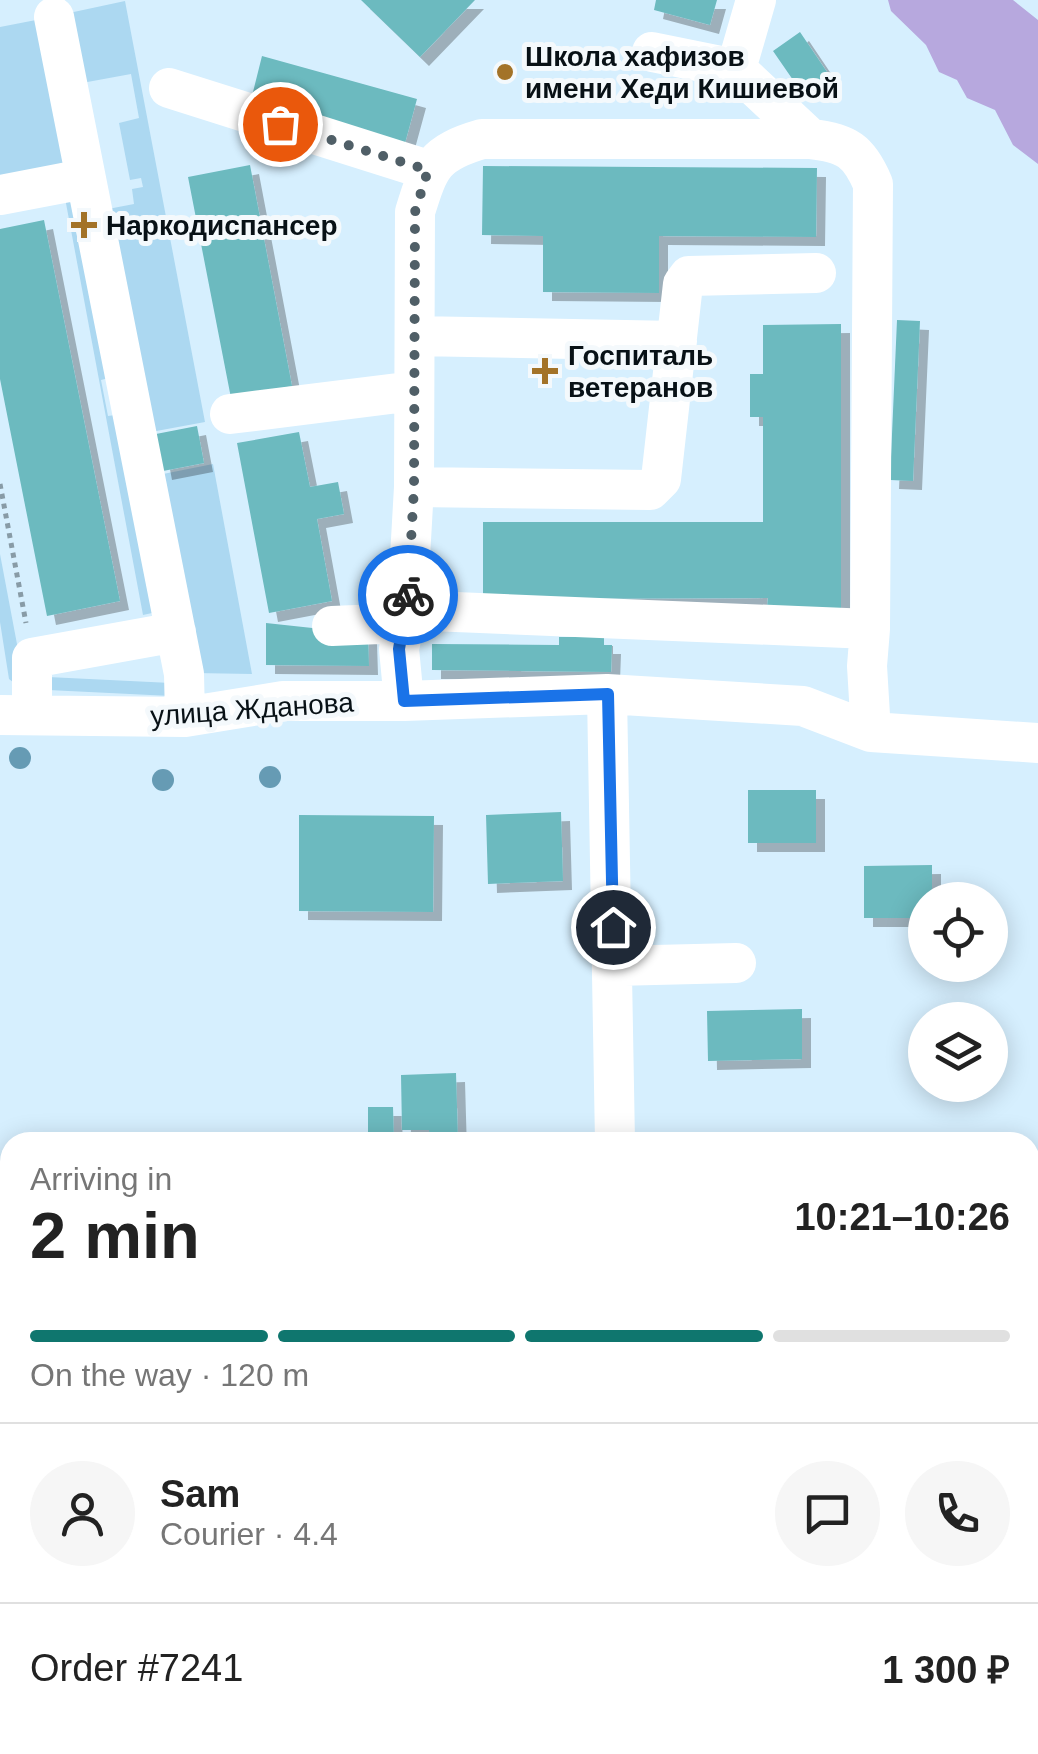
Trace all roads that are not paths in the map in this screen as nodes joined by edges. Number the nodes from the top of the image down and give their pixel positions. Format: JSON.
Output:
{"nodes":[{"id":1,"x":756,"y":0,"type":"edge"},
{"id":2,"x":54,"y":16,"type":"dead end"},
{"id":3,"x":652,"y":52,"type":"dead end"},
{"id":4,"x":736,"y":69,"type":"junction"},
{"id":5,"x":169,"y":88,"type":"dead end"},
{"id":6,"x":811,"y":139,"type":"junction"},
{"id":7,"x":428,"y":170,"type":"junction"},
{"id":8,"x":84,"y":179,"type":"junction"},
{"id":9,"x":0,"y":195,"type":"edge"},
{"id":10,"x":816,"y":273,"type":"dead end"},
{"id":11,"x":416,"y":336,"type":"junction"},
{"id":12,"x":677,"y":341,"type":"junction"},
{"id":13,"x":414,"y":392,"type":"junction"},
{"id":14,"x":230,"y":414,"type":"dead end"},
{"id":15,"x":414,"y":488,"type":"junction"},
{"id":16,"x":406,"y":616,"type":"junction"},
{"id":17,"x":332,"y":626,"type":"dead end"},
{"id":18,"x":870,"y":629,"type":"junction"},
{"id":19,"x":176,"y":632,"type":"junction"},
{"id":20,"x":608,"y":694,"type":"junction"},
{"id":21,"x":404,"y":701,"type":"junction"},
{"id":22,"x":16,"y":714,"type":"edge"},
{"id":23,"x":186,"y":717,"type":"junction"},
{"id":24,"x":871,"y":732,"type":"junction"},
{"id":25,"x":1038,"y":743,"type":"edge"},
{"id":26,"x":736,"y":963,"type":"dead end"},
{"id":27,"x":614,"y":966,"type":"junction"},
{"id":28,"x":615,"y":1132,"type":"edge"}],
"edges":[{"from":1,"to":4,"type":"street"},
{"from":2,"to":8,"type":"street"},
{"from":3,"to":4,"type":"street"},
{"from":4,"to":6,"type":"street"},
{"from":5,"to":7,"type":"street"},
{"from":6,"to":7,"type":"street"},
{"from":6,"to":18,"type":"street"},
{"from":7,"to":11,"type":"street"},
{"from":8,"to":9,"type":"street"},
{"from":8,"to":19,"type":"street"},
{"from":10,"to":12,"type":"street"},
{"from":11,"to":12,"type":"street"},
{"from":11,"to":13,"type":"street"},
{"from":12,"to":15,"type":"street"},
{"from":13,"to":14,"type":"street"},
{"from":13,"to":15,"type":"street"},
{"from":15,"to":16,"type":"street"},
{"from":16,"to":17,"type":"street"},
{"from":16,"to":18,"type":"street"},
{"from":16,"to":21,"type":"street"},
{"from":18,"to":24,"type":"street"},
{"from":19,"to":22,"type":"street"},
{"from":19,"to":23,"type":"street"},
{"from":20,"to":21,"type":"street","name":"улица Жданова"},
{"from":20,"to":24,"type":"street","name":"улица Жданова"},
{"from":20,"to":27,"type":"street"},
{"from":21,"to":23,"type":"street","name":"улица Жданова"},
{"from":22,"to":23,"type":"street","name":"улица Жданова"},
{"from":24,"to":25,"type":"street","name":"улица Жданова"},
{"from":26,"to":27,"type":"street"},
{"from":27,"to":28,"type":"street"}]}
